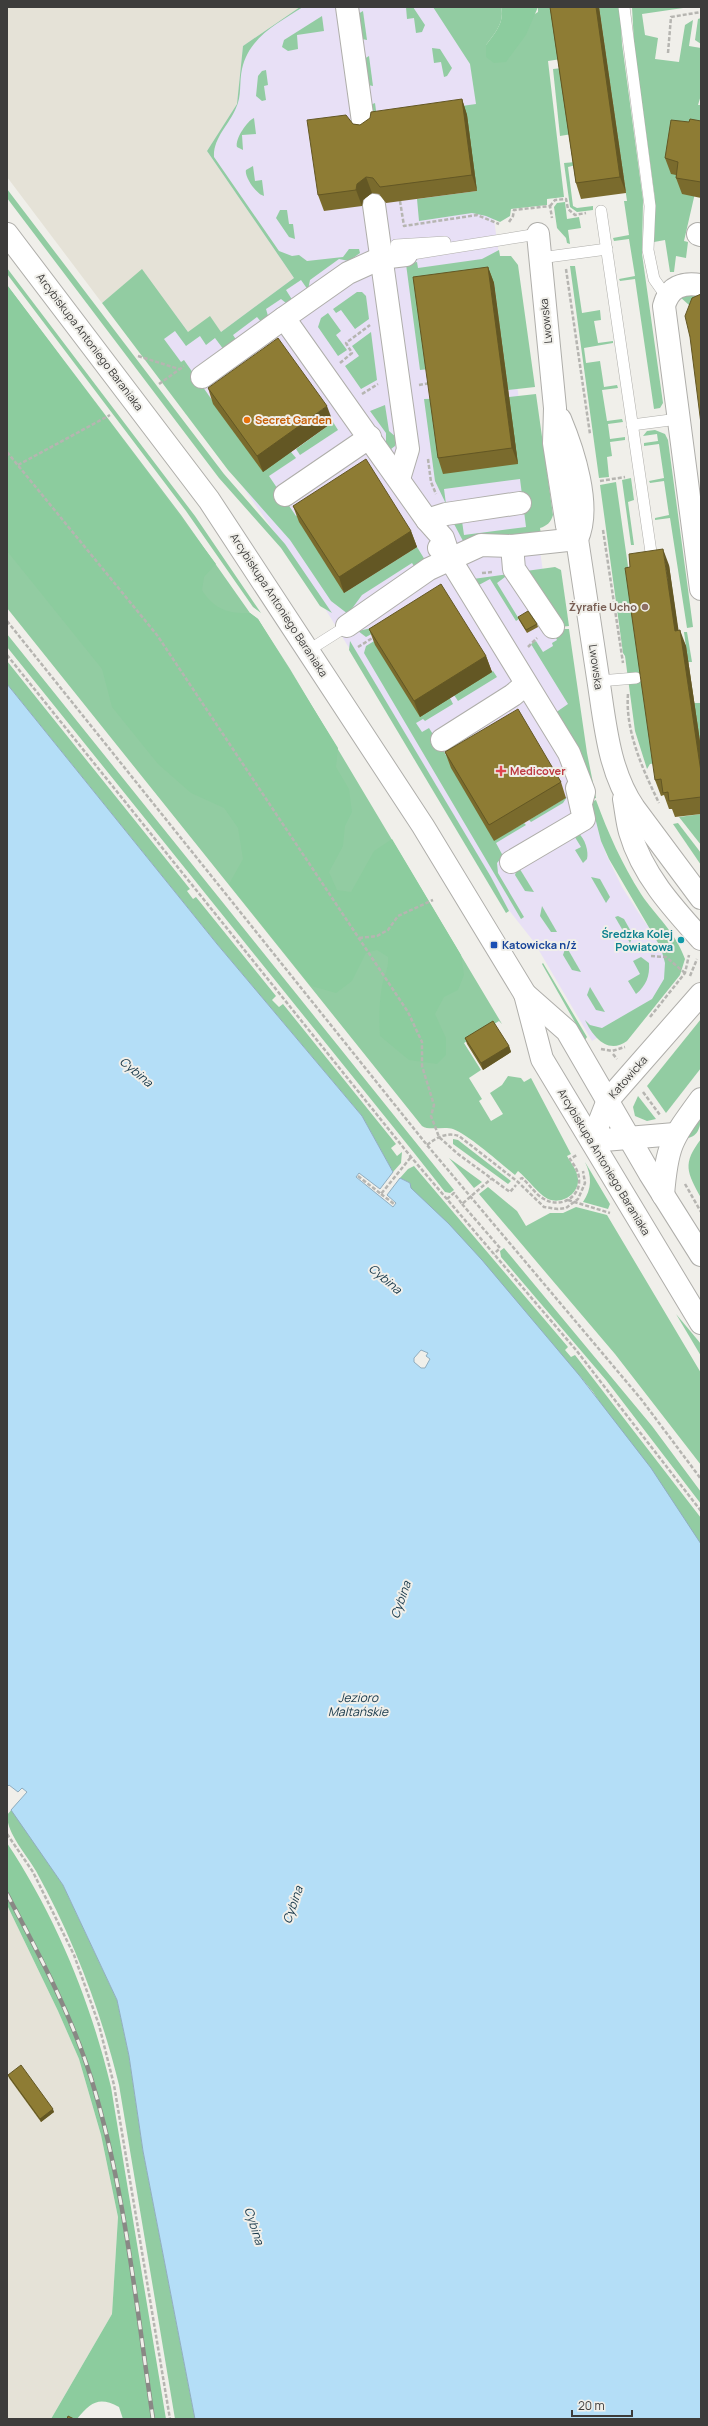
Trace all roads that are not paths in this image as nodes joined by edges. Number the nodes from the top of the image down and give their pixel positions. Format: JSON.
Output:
{"nodes":[{"id":1,"x":347,"y":7,"type":"edge"},
{"id":2,"x":624,"y":7,"type":"edge"},
{"id":3,"x":364,"y":129,"type":"edge"},
{"id":4,"x":374,"y":205,"type":"edge"},
{"id":5,"x":601,"y":211,"type":"road end"},
{"id":6,"x":7,"y":234,"type":"edge"},
{"id":7,"x":538,"y":234,"type":"joint"},
{"id":8,"x":607,"y":249,"type":"junction"},
{"id":9,"x":391,"y":251,"type":"junction"},
{"id":10,"x":540,"y":258,"type":"junction"},
{"id":11,"x":701,"y":285,"type":"edge"},
{"id":12,"x":666,"y":296,"type":"junction"},
{"id":13,"x":284,"y":318,"type":"junction"},
{"id":14,"x":194,"y":370,"type":"road end"},
{"id":15,"x":678,"y":419,"type":"junction"},
{"id":16,"x":632,"y":425,"type":"junction"},
{"id":17,"x":370,"y":437,"type":"junction"},
{"id":18,"x":399,"y":479,"type":"junction"},
{"id":19,"x":694,"y":480,"type":"edge"},
{"id":20,"x":285,"y":495,"type":"dead end"},
{"id":21,"x":520,"y":503,"type":"dead end"},
{"id":22,"x":436,"y":517,"type":"junction"},
{"id":23,"x":577,"y":539,"type":"junction"},
{"id":24,"x":512,"y":546,"type":"junction"},
{"id":25,"x":652,"y":559,"type":"edge"},
{"id":26,"x":455,"y":568,"type":"junction"},
{"id":27,"x":701,"y":589,"type":"edge"},
{"id":28,"x":347,"y":626,"type":"joint"},
{"id":29,"x":553,"y":627,"type":"dead end"},
{"id":30,"x":309,"y":650,"type":"junction"},
{"id":31,"x":636,"y":678,"type":"edge"},
{"id":32,"x":598,"y":681,"type":"junction"},
{"id":33,"x":526,"y":684,"type":"junction"},
{"id":34,"x":442,"y":740,"type":"dead end"},
{"id":35,"x":623,"y":794,"type":"junction"},
{"id":36,"x":511,"y":862,"type":"dead end"},
{"id":37,"x":701,"y":898,"type":"edge"},
{"id":38,"x":696,"y":946,"type":"edge"},
{"id":39,"x":525,"y":994,"type":"junction"},
{"id":40,"x":701,"y":994,"type":"edge"},
{"id":41,"x":608,"y":1100,"type":"junction"},
{"id":42,"x":701,"y":1100,"type":"edge"},
{"id":43,"x":675,"y":1134,"type":"junction"},
{"id":44,"x":630,"y":1139,"type":"junction"},
{"id":45,"x":587,"y":1146,"type":"junction"},
{"id":46,"x":663,"y":1195,"type":"junction"},
{"id":47,"x":701,"y":1255,"type":"edge"},
{"id":48,"x":701,"y":1323,"type":"edge"}],
"edges":[{"from":1,"to":3,"type":"street"},
{"from":2,"to":12,"type":"lane"},
{"from":4,"to":9,"type":"street"},
{"from":5,"to":8,"type":"lane"},
{"from":6,"to":30,"type":"street","name":"Arcybiskupa Antoniego Baraniaka"},
{"from":7,"to":9,"type":"lane"},
{"from":7,"to":10,"type":"street","name":"Lwowska"},
{"from":8,"to":10,"type":"lane"},
{"from":8,"to":16,"type":"lane"},
{"from":9,"to":13,"type":"street"},
{"from":9,"to":18,"type":"street"},
{"from":10,"to":23,"type":"street","name":"Lwowska"},
{"from":11,"to":12,"type":"street"},
{"from":12,"to":15,"type":"street"},
{"from":13,"to":14,"type":"street"},
{"from":13,"to":17,"type":"street"},
{"from":15,"to":16,"type":"lane"},
{"from":15,"to":19,"type":"street"},
{"from":16,"to":25,"type":"lane"},
{"from":17,"to":18,"type":"street"},
{"from":17,"to":20,"type":"street"},
{"from":18,"to":22,"type":"street"},
{"from":19,"to":27,"type":"street"},
{"from":21,"to":22,"type":"street"},
{"from":22,"to":26,"type":"street"},
{"from":23,"to":24,"type":"street"},
{"from":23,"to":32,"type":"street","name":"Lwowska"},
{"from":24,"to":26,"type":"street"},
{"from":24,"to":29,"type":"street"},
{"from":26,"to":28,"type":"street"},
{"from":26,"to":33,"type":"street"},
{"from":28,"to":30,"type":"lane"},
{"from":30,"to":39,"type":"street","name":"Arcybiskupa Antoniego Baraniaka"},
{"from":31,"to":32,"type":"lane"},
{"from":32,"to":35,"type":"street","name":"Lwowska"},
{"from":33,"to":34,"type":"street"},
{"from":33,"to":36,"type":"street"},
{"from":35,"to":37,"type":"street","name":"Lwowska"},
{"from":35,"to":38,"type":"street","name":"Lwowska"},
{"from":39,"to":41,"type":"street","name":"Arcybiskupa Antoniego Baraniaka"},
{"from":39,"to":45,"type":"street","name":"Arcybiskupa Antoniego Baraniaka"},
{"from":40,"to":41,"type":"street","name":"Katowicka"},
{"from":41,"to":44,"type":"street","name":"Arcybiskupa Antoniego Baraniaka"},
{"from":41,"to":45,"type":"street","name":"Katowicka"},
{"from":42,"to":43,"type":"street"},
{"from":43,"to":44,"type":"street"},
{"from":43,"to":46,"type":"street"},
{"from":44,"to":45,"type":"street"},
{"from":44,"to":46,"type":"street","name":"Arcybiskupa Antoniego Baraniaka"},
{"from":45,"to":48,"type":"street","name":"Arcybiskupa Antoniego Baraniaka"},
{"from":46,"to":47,"type":"street","name":"Arcybiskupa Antoniego Baraniaka"}]}
